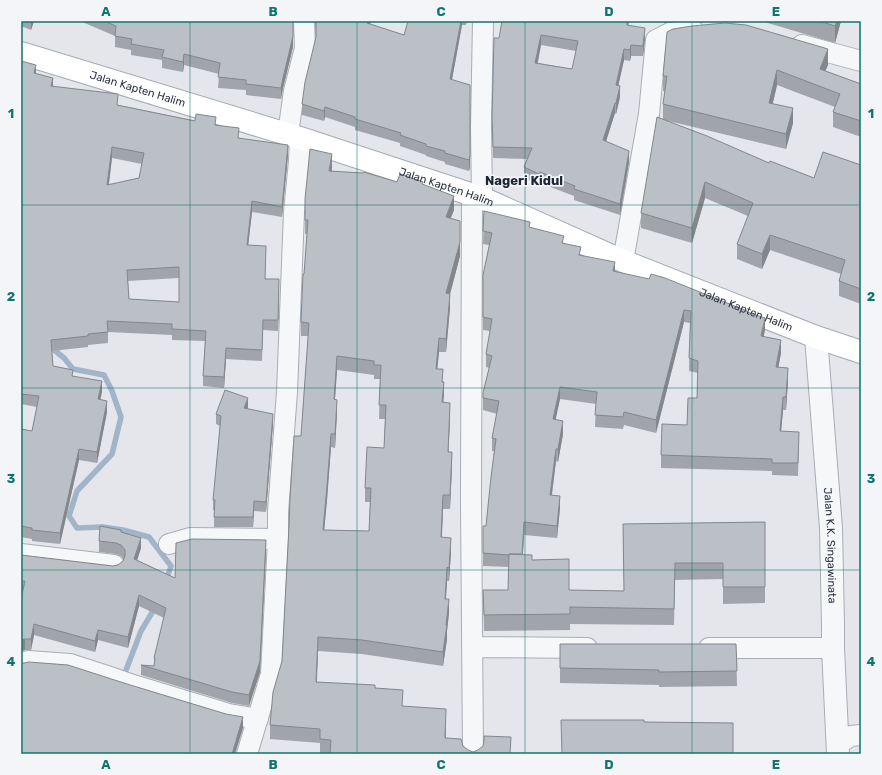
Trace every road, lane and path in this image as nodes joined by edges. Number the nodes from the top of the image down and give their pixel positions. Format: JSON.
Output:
{"nodes":[{"id":1,"x":304,"y":21,"type":"edge"},
{"id":2,"x":483,"y":21,"type":"edge"},
{"id":3,"x":712,"y":28,"type":"edge"},
{"id":4,"x":657,"y":31,"type":"edge"},
{"id":5,"x":785,"y":40,"type":"edge"},
{"id":6,"x":21,"y":53,"type":"edge"},
{"id":7,"x":861,"y":60,"type":"edge"},
{"id":8,"x":294,"y":136,"type":"junction"},
{"id":9,"x":477,"y":196,"type":"junction"},
{"id":10,"x":623,"y":261,"type":"junction"},
{"id":11,"x":816,"y":337,"type":"junction"},
{"id":12,"x":861,"y":352,"type":"edge"},
{"id":13,"x":278,"y":539,"type":"junction"},
{"id":14,"x":169,"y":544,"type":"dead end"},
{"id":15,"x":21,"y":554,"type":"edge"},
{"id":16,"x":114,"y":565,"type":"edge"},
{"id":17,"x":473,"y":647,"type":"junction"},
{"id":18,"x":606,"y":648,"type":"edge"},
{"id":19,"x":692,"y":648,"type":"edge"},
{"id":20,"x":833,"y":648,"type":"junction"},
{"id":21,"x":21,"y":663,"type":"edge"},
{"id":22,"x":258,"y":719,"type":"junction"},
{"id":23,"x":861,"y":735,"type":"edge"},
{"id":24,"x":838,"y":749,"type":"edge"},
{"id":25,"x":248,"y":754,"type":"edge"},
{"id":26,"x":473,"y":754,"type":"edge"}],
"edges":[{"from":1,"to":8,"type":"street"},
{"from":2,"to":9,"type":"street"},
{"from":3,"to":4,"type":"street"},
{"from":4,"to":10,"type":"street"},
{"from":5,"to":7,"type":"street"},
{"from":6,"to":8,"type":"main road","name":"Jalan Kapten Halim"},
{"from":8,"to":9,"type":"main road","name":"Jalan Kapten Halim"},
{"from":8,"to":13,"type":"street"},
{"from":9,"to":10,"type":"main road","name":"Jalan Kapten Halim"},
{"from":9,"to":17,"type":"street"},
{"from":10,"to":11,"type":"main road","name":"Jalan Kapten Halim"},
{"from":11,"to":12,"type":"main road","name":"Jalan Kapten Halim"},
{"from":11,"to":20,"type":"street","name":"Jalan K.K. Singawinata"},
{"from":13,"to":14,"type":"street"},
{"from":13,"to":22,"type":"street"},
{"from":15,"to":16,"type":"street"},
{"from":17,"to":18,"type":"street"},
{"from":17,"to":26,"type":"street"},
{"from":19,"to":20,"type":"street"},
{"from":20,"to":24,"type":"street","name":"Jalan K.K. Singawinata"},
{"from":21,"to":22,"type":"street"},
{"from":22,"to":25,"type":"street"},
{"from":23,"to":24,"type":"street"}]}
